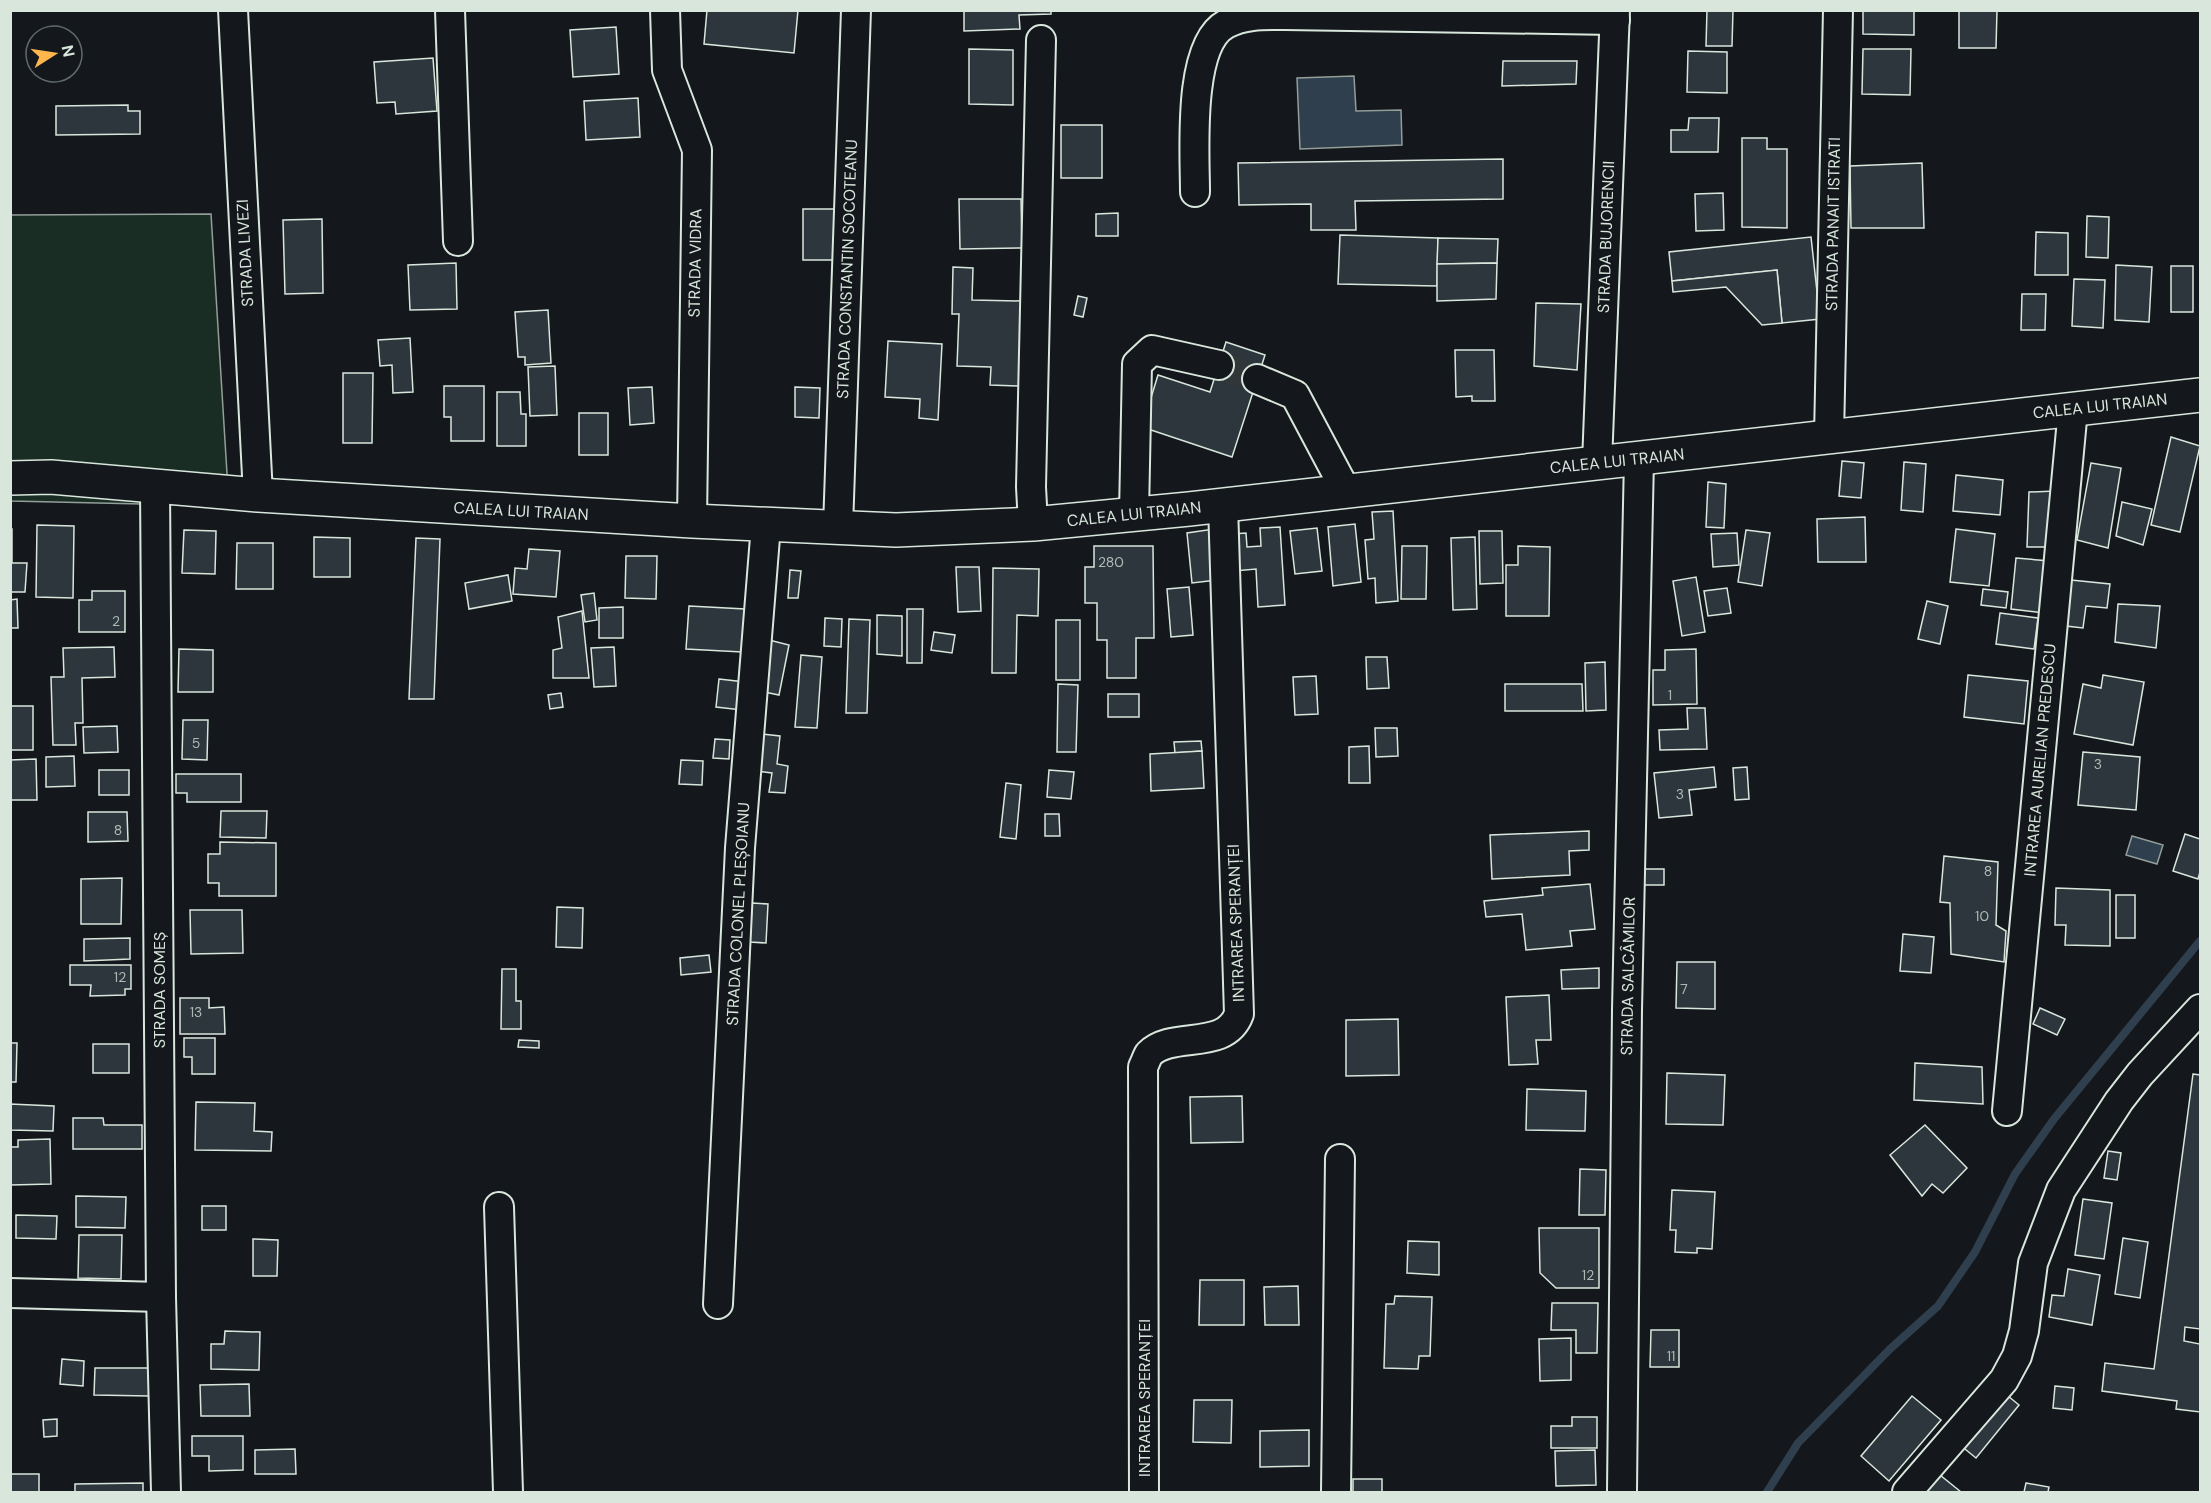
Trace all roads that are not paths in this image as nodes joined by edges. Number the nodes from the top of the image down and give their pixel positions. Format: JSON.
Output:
{"nodes":[{"id":1,"x":233,"y":10,"type":"edge"},
{"id":2,"x":450,"y":10,"type":"edge"},
{"id":3,"x":665,"y":10,"type":"edge"},
{"id":4,"x":856,"y":10,"type":"edge"},
{"id":5,"x":1838,"y":10,"type":"edge"},
{"id":6,"x":1615,"y":15,"type":"edge"},
{"id":7,"x":1041,"y":40,"type":"dead end"},
{"id":8,"x":1195,"y":192,"type":"dead end"},
{"id":9,"x":458,"y":241,"type":"dead end"},
{"id":10,"x":1219,"y":364,"type":"tunnel mouth"},
{"id":11,"x":1257,"y":379,"type":"tunnel mouth"},
{"id":12,"x":2200,"y":395,"type":"edge"},
{"id":13,"x":2073,"y":409,"type":"junction"},
{"id":14,"x":1829,"y":436,"type":"junction"},
{"id":15,"x":1639,"y":459,"type":"junction"},
{"id":16,"x":1597,"y":463,"type":"junction"},
{"id":17,"x":10,"y":467,"type":"edge"},
{"id":18,"x":51,"y":477,"type":"junction"},
{"id":19,"x":10,"y":478,"type":"edge"},
{"id":20,"x":155,"y":487,"type":"junction"},
{"id":21,"x":1346,"y":491,"type":"junction"},
{"id":22,"x":258,"y":495,"type":"junction"},
{"id":23,"x":1223,"y":505,"type":"junction"},
{"id":24,"x":1134,"y":514,"type":"junction"},
{"id":25,"x":692,"y":521,"type":"junction"},
{"id":26,"x":1033,"y":524,"type":"junction"},
{"id":27,"x":766,"y":525,"type":"junction"},
{"id":28,"x":838,"y":528,"type":"junction"},
{"id":29,"x":2200,"y":1009,"type":"edge"},
{"id":30,"x":2007,"y":1111,"type":"dead end"},
{"id":31,"x":1340,"y":1159,"type":"dead end"},
{"id":32,"x":499,"y":1207,"type":"dead end"},
{"id":33,"x":10,"y":1293,"type":"edge"},
{"id":34,"x":161,"y":1297,"type":"junction"},
{"id":35,"x":718,"y":1304,"type":"dead end"},
{"id":36,"x":166,"y":1492,"type":"edge"},
{"id":37,"x":508,"y":1492,"type":"edge"},
{"id":38,"x":1144,"y":1492,"type":"edge"},
{"id":39,"x":1336,"y":1492,"type":"edge"},
{"id":40,"x":1622,"y":1492,"type":"edge"},
{"id":41,"x":1907,"y":1492,"type":"edge"}],
"edges":[{"from":1,"to":22,"type":"street","name":"STRADA LIVEZI"},
{"from":2,"to":9,"type":"street"},
{"from":3,"to":25,"type":"street","name":"STRADA VIDRA"},
{"from":4,"to":28,"type":"street","name":"STRADA CONSTANTIN SOCOTEANU"},
{"from":5,"to":14,"type":"street","name":"STRADA PANAIT ISTRATI"},
{"from":6,"to":8,"type":"street"},
{"from":6,"to":16,"type":"street","name":"STRADA BUJORENCII"},
{"from":7,"to":26,"type":"street"},
{"from":10,"to":24,"type":"street"},
{"from":11,"to":21,"type":"street"},
{"from":12,"to":13,"type":"highway","name":"CALEA LUI TRAIAN"},
{"from":13,"to":14,"type":"highway","name":"CALEA LUI TRAIAN"},
{"from":13,"to":30,"type":"street","name":"INTRAREA AURELIAN PREDESCU"},
{"from":14,"to":15,"type":"highway","name":"CALEA LUI TRAIAN"},
{"from":15,"to":16,"type":"highway","name":"CALEA LUI TRAIAN"},
{"from":15,"to":40,"type":"street","name":"STRADA SALCÂMILOR"},
{"from":16,"to":21,"type":"highway","name":"CALEA LUI TRAIAN"},
{"from":17,"to":18,"type":"highway"},
{"from":18,"to":19,"type":"highway","name":"CALEA LUI TRAIAN"},
{"from":18,"to":20,"type":"highway","name":"CALEA LUI TRAIAN"},
{"from":20,"to":22,"type":"highway","name":"CALEA LUI TRAIAN"},
{"from":20,"to":34,"type":"street","name":"STRADA SOMEȘ"},
{"from":21,"to":23,"type":"highway","name":"CALEA LUI TRAIAN"},
{"from":22,"to":25,"type":"highway","name":"CALEA LUI TRAIAN"},
{"from":23,"to":24,"type":"highway","name":"CALEA LUI TRAIAN"},
{"from":23,"to":38,"type":"street","name":"INTRAREA SPERANȚEI"},
{"from":24,"to":26,"type":"highway","name":"CALEA LUI TRAIAN"},
{"from":25,"to":27,"type":"highway","name":"CALEA LUI TRAIAN"},
{"from":26,"to":28,"type":"highway","name":"CALEA LUI TRAIAN"},
{"from":27,"to":28,"type":"highway","name":"CALEA LUI TRAIAN"},
{"from":27,"to":35,"type":"street","name":"STRADA COLONEL PLEȘOIANU"},
{"from":29,"to":41,"type":"street"},
{"from":31,"to":39,"type":"street"},
{"from":32,"to":37,"type":"street"},
{"from":33,"to":34,"type":"street"},
{"from":34,"to":36,"type":"street","name":"STRADA SOMEȘ"}]}
